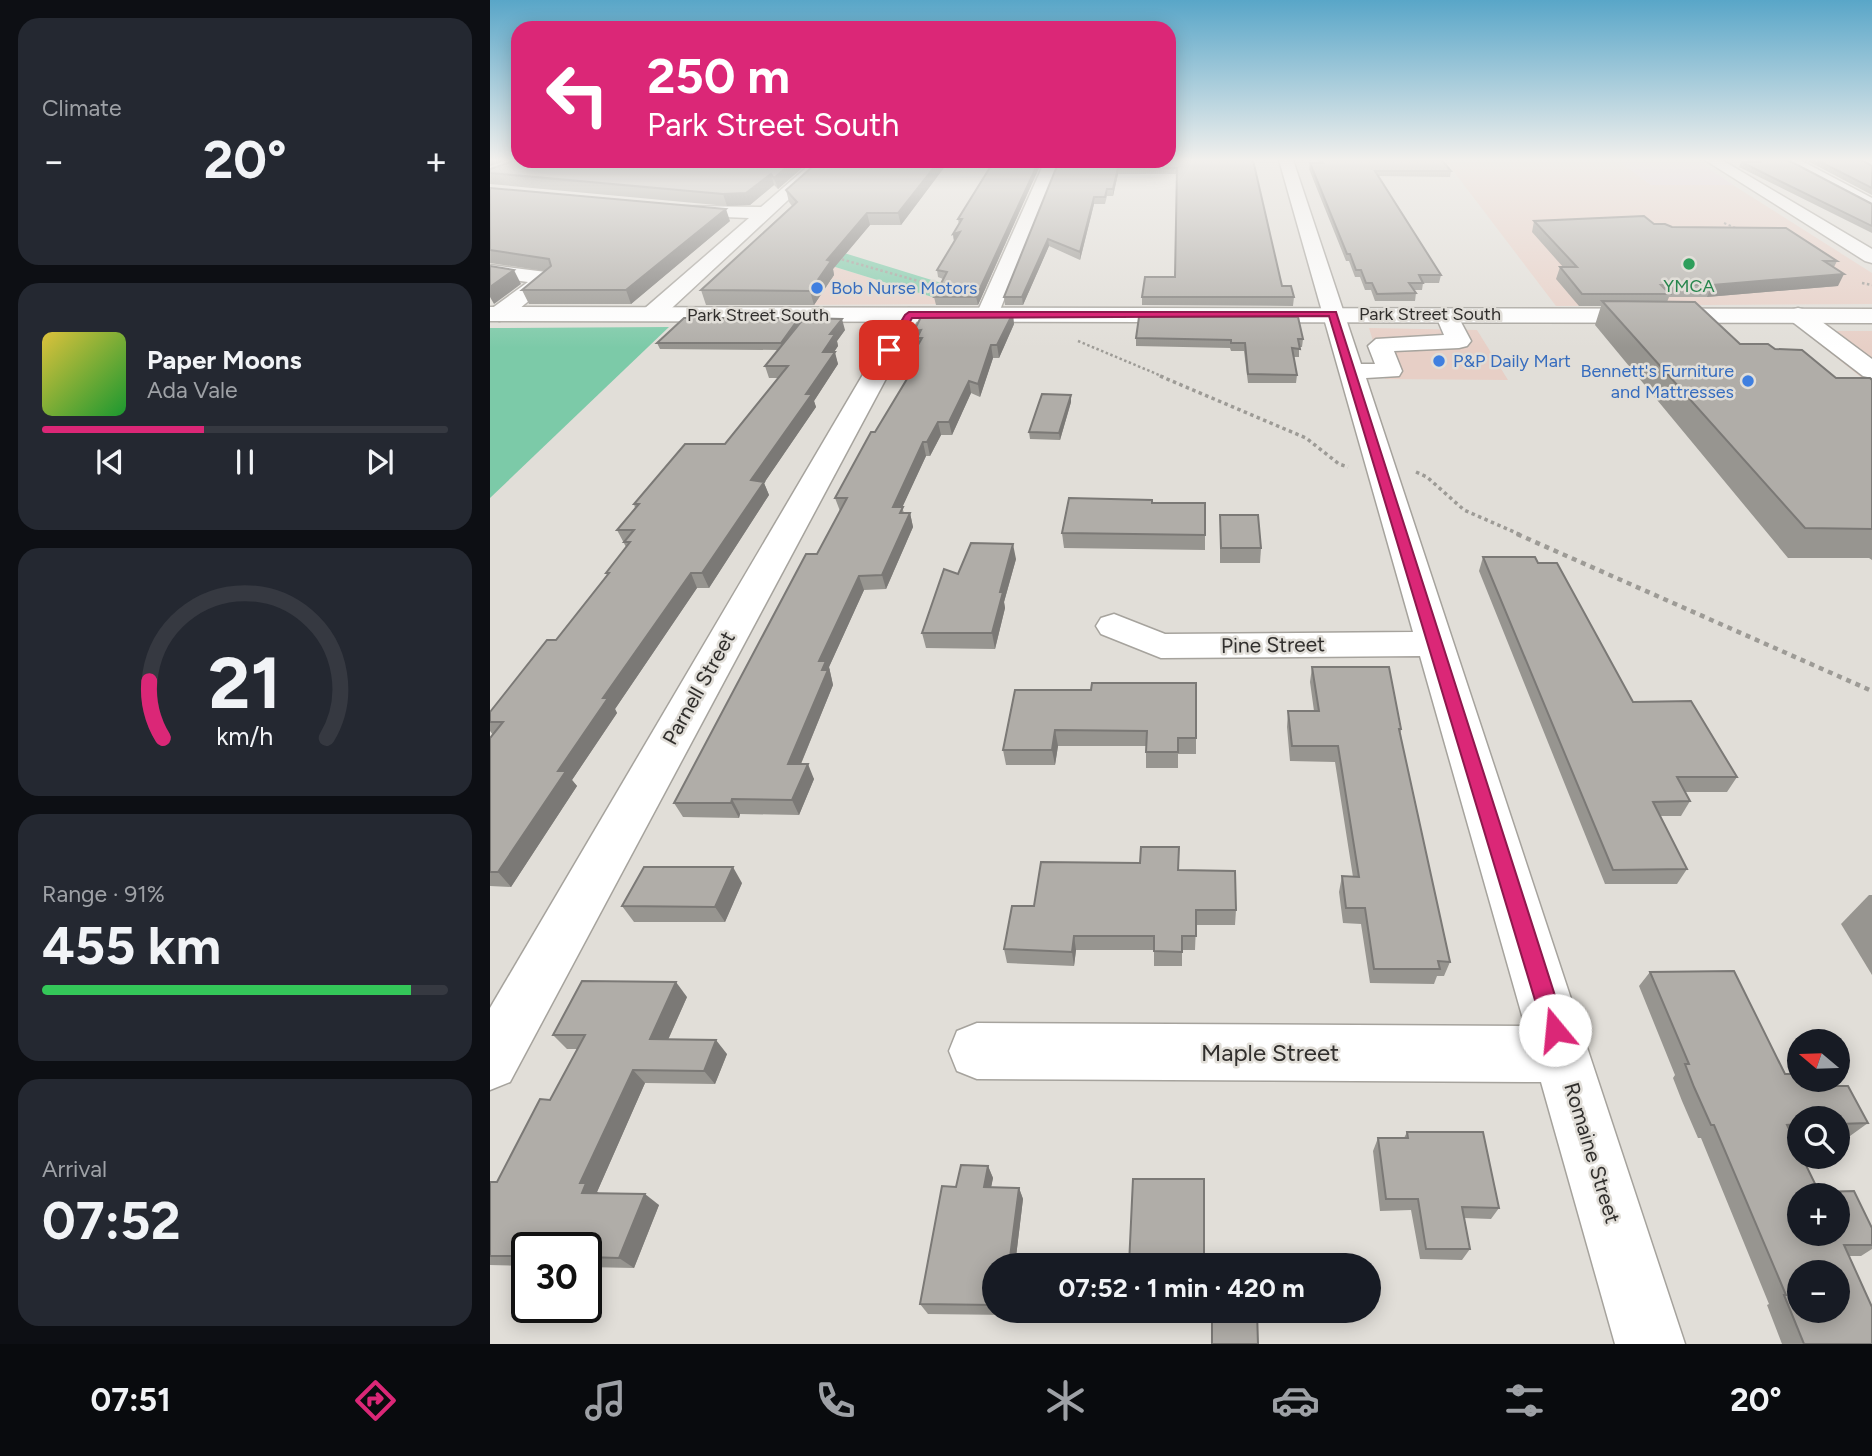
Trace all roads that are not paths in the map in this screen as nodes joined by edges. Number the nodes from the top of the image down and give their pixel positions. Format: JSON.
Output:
{"nodes":[{"id":1,"x":756,"y":223,"type":"edge"},
{"id":2,"x":1026,"y":223,"type":"edge"},
{"id":3,"x":1305,"y":223,"type":"edge"},
{"id":4,"x":1815,"y":223,"type":"edge"},
{"id":5,"x":1872,"y":257,"type":"edge"},
{"id":6,"x":490,"y":271,"type":"edge"},
{"id":7,"x":495,"y":314,"type":"edge"},
{"id":8,"x":652,"y":314,"type":"junction"},
{"id":9,"x":1333,"y":314,"type":"junction"},
{"id":10,"x":1446,"y":314,"type":"junction"},
{"id":11,"x":909,"y":315,"type":"junction"},
{"id":12,"x":987,"y":315,"type":"junction"},
{"id":13,"x":1798,"y":315,"type":"junction"},
{"id":14,"x":1872,"y":316,"type":"edge"},
{"id":15,"x":1350,"y":371,"type":"junction"},
{"id":16,"x":1872,"y":371,"type":"edge"},
{"id":17,"x":1114,"y":626,"type":"dead end"},
{"id":18,"x":1437,"y":644,"type":"junction"},
{"id":19,"x":977,"y":1051,"type":"dead end"},
{"id":20,"x":1562,"y":1054,"type":"junction"},
{"id":21,"x":490,"y":1062,"type":"edge"},
{"id":22,"x":1650,"y":1344,"type":"edge"}],
"edges":[{"from":1,"to":8,"type":"street"},
{"from":2,"to":12,"type":"street"},
{"from":3,"to":9,"type":"street","name":"Romaine Street"},
{"from":4,"to":5,"type":"street"},
{"from":6,"to":7,"type":"street"},
{"from":7,"to":8,"type":"street","name":"Park Street South"},
{"from":8,"to":11,"type":"street","name":"Park Street South"},
{"from":9,"to":10,"type":"street","name":"Park Street South"},
{"from":9,"to":12,"type":"street","name":"Park Street South"},
{"from":9,"to":15,"type":"street","name":"Romaine Street"},
{"from":10,"to":13,"type":"street","name":"Park Street South"},
{"from":10,"to":15,"type":"street"},
{"from":11,"to":12,"type":"street","name":"Park Street South"},
{"from":11,"to":21,"type":"street","name":"Parnell Street"},
{"from":13,"to":14,"type":"street","name":"Park Street South"},
{"from":13,"to":16,"type":"street"},
{"from":15,"to":18,"type":"street","name":"Romaine Street"},
{"from":17,"to":18,"type":"street","name":"Pine Street"},
{"from":18,"to":20,"type":"street","name":"Romaine Street"},
{"from":19,"to":20,"type":"street","name":"Maple Street"},
{"from":20,"to":22,"type":"street","name":"Romaine Street"}]}
